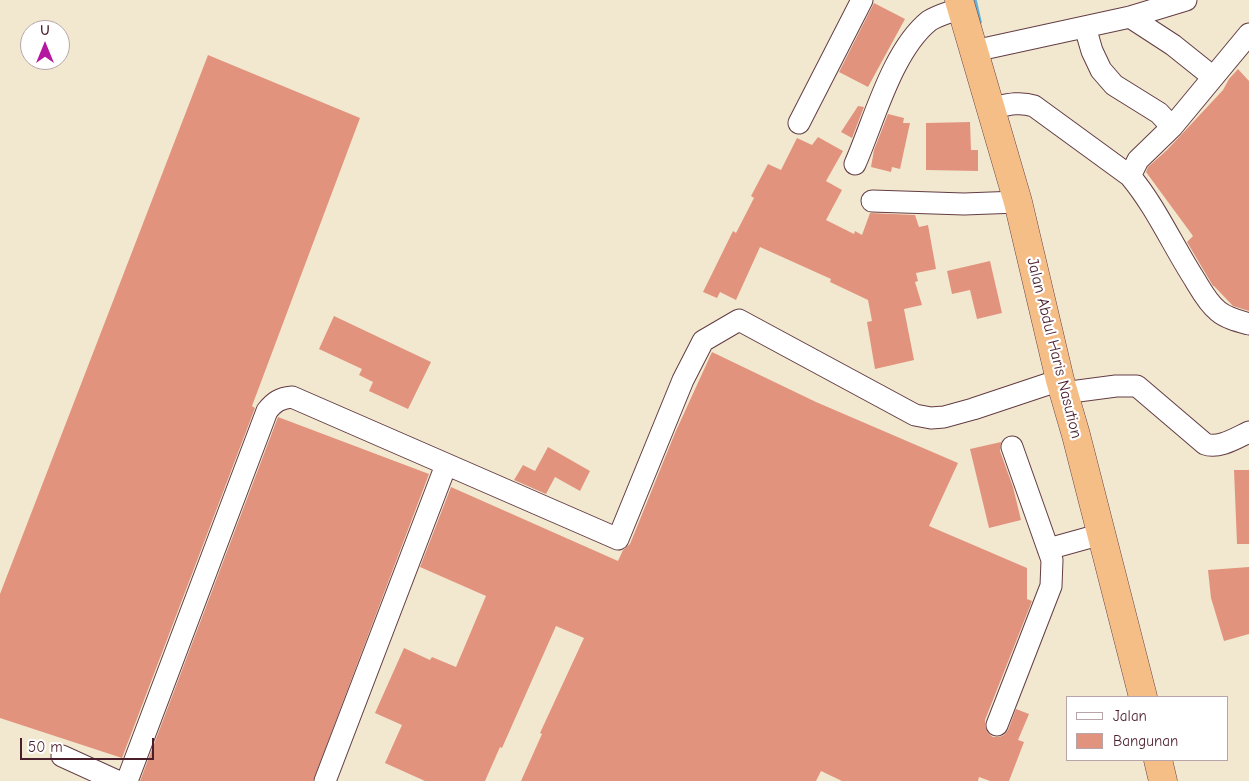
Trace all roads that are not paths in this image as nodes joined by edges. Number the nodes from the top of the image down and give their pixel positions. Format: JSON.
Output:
{"nodes":[{"id":1,"x":862,"y":0,"type":"edge"},
{"id":2,"x":1186,"y":0,"type":"edge"},
{"id":3,"x":960,"y":4,"type":"edge"},
{"id":4,"x":1130,"y":17,"type":"junction"},
{"id":5,"x":1085,"y":27,"type":"junction"},
{"id":6,"x":1249,"y":34,"type":"edge"},
{"id":7,"x":974,"y":51,"type":"junction"},
{"id":8,"x":1214,"y":77,"type":"junction"},
{"id":9,"x":991,"y":108,"type":"junction"},
{"id":10,"x":799,"y":123,"type":"dead end"},
{"id":11,"x":1172,"y":127,"type":"junction"},
{"id":12,"x":855,"y":164,"type":"dead end"},
{"id":13,"x":1130,"y":176,"type":"junction"},
{"id":14,"x":872,"y":201,"type":"dead end"},
{"id":15,"x":1018,"y":202,"type":"junction"},
{"id":16,"x":1249,"y":324,"type":"edge"},
{"id":17,"x":1062,"y":387,"type":"junction"},
{"id":18,"x":1249,"y":432,"type":"edge"},
{"id":19,"x":1012,"y":447,"type":"dead end"},
{"id":20,"x":446,"y":465,"type":"junction"},
{"id":21,"x":1102,"y":534,"type":"junction"},
{"id":22,"x":1048,"y":549,"type":"junction"},
{"id":23,"x":1143,"y":696,"type":"edge"},
{"id":24,"x":997,"y":725,"type":"dead end"},
{"id":25,"x":62,"y":756,"type":"dead end"},
{"id":26,"x":1158,"y":761,"type":"edge"},
{"id":27,"x":116,"y":781,"type":"edge"},
{"id":28,"x":127,"y":781,"type":"edge"},
{"id":29,"x":325,"y":781,"type":"edge"},
{"id":30,"x":1163,"y":781,"type":"edge"}],
"edges":[{"from":1,"to":10,"type":"street"},
{"from":2,"to":4,"type":"street"},
{"from":3,"to":7,"type":"highway","name":"Jalan Abdul Haris Nasution"},
{"from":3,"to":12,"type":"street"},
{"from":4,"to":5,"type":"street"},
{"from":4,"to":8,"type":"street"},
{"from":5,"to":7,"type":"street"},
{"from":5,"to":11,"type":"street"},
{"from":6,"to":8,"type":"street"},
{"from":7,"to":9,"type":"highway","name":"Jalan Abdul Haris Nasution"},
{"from":8,"to":11,"type":"street"},
{"from":9,"to":13,"type":"street"},
{"from":9,"to":15,"type":"highway","name":"Jalan Abdul Haris Nasution"},
{"from":11,"to":13,"type":"street"},
{"from":13,"to":16,"type":"street"},
{"from":14,"to":15,"type":"street"},
{"from":15,"to":17,"type":"highway","name":"Jalan Abdul Haris Nasution"},
{"from":17,"to":18,"type":"street"},
{"from":17,"to":20,"type":"street"},
{"from":17,"to":21,"type":"highway","name":"Jalan Abdul Haris Nasution"},
{"from":19,"to":22,"type":"street"},
{"from":20,"to":28,"type":"street"},
{"from":20,"to":29,"type":"street"},
{"from":21,"to":22,"type":"street"},
{"from":21,"to":23,"type":"highway","name":"Jalan Abdul Haris Nasution"},
{"from":22,"to":24,"type":"street"},
{"from":25,"to":27,"type":"street"},
{"from":26,"to":30,"type":"highway"}]}
